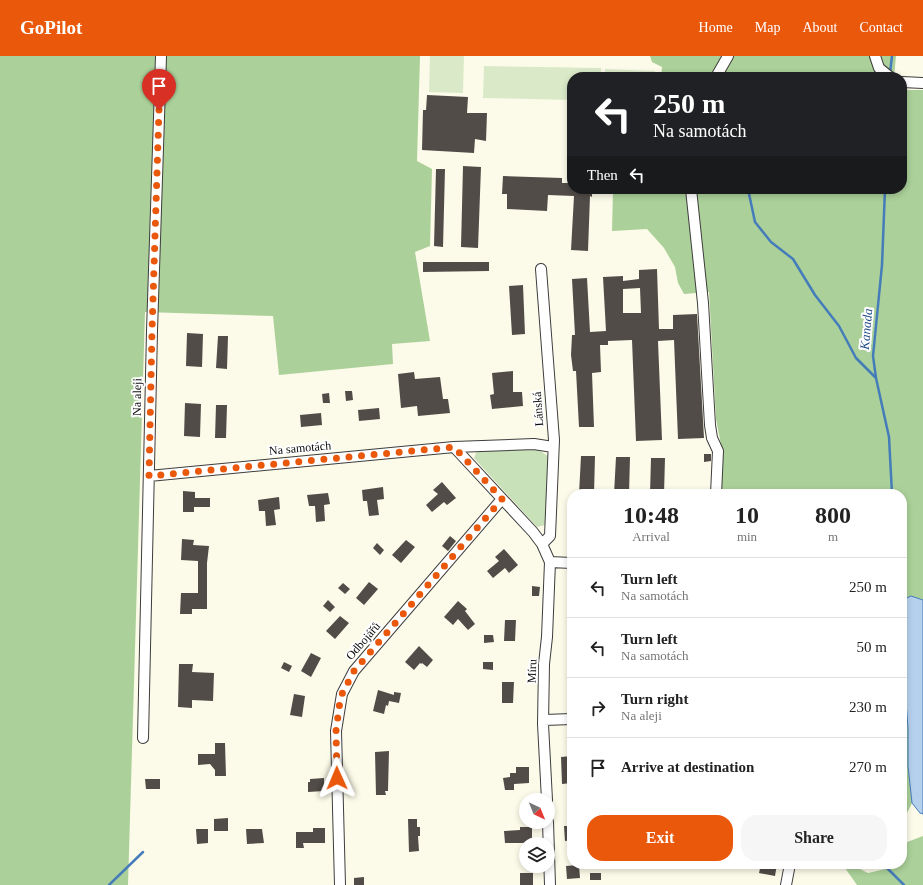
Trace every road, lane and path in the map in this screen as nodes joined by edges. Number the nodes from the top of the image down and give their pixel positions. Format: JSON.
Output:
{"nodes":[{"id":1,"x":161,"y":56,"type":"edge"},
{"id":2,"x":728,"y":56,"type":"edge"},
{"id":3,"x":875,"y":56,"type":"edge"},
{"id":4,"x":719,"y":72,"type":"edge"},
{"id":5,"x":884,"y":72,"type":"edge"},
{"id":6,"x":907,"y":82,"type":"edge"},
{"id":7,"x":923,"y":83,"type":"edge"},
{"id":8,"x":691,"y":194,"type":"edge"},
{"id":9,"x":541,"y":269,"type":"dead end"},
{"id":10,"x":454,"y":447,"type":"junction"},
{"id":11,"x":553,"y":447,"type":"junction"},
{"id":12,"x":149,"y":476,"type":"junction"},
{"id":13,"x":716,"y":489,"type":"edge"},
{"id":14,"x":502,"y":499,"type":"junction"},
{"id":15,"x":542,"y":544,"type":"junction"},
{"id":16,"x":550,"y":562,"type":"junction"},
{"id":17,"x":567,"y":563,"type":"edge"},
{"id":18,"x":567,"y":719,"type":"edge"},
{"id":19,"x":544,"y":720,"type":"junction"},
{"id":20,"x":143,"y":738,"type":"dead end"},
{"id":21,"x":547,"y":793,"type":"edge"},
{"id":22,"x":548,"y":829,"type":"edge"},
{"id":23,"x":789,"y":869,"type":"edge"},
{"id":24,"x":340,"y":885,"type":"edge"},
{"id":25,"x":550,"y":885,"type":"edge"},
{"id":26,"x":786,"y":885,"type":"edge"}],
"edges":[{"from":1,"to":12,"type":"street","name":"Na aleji"},
{"from":2,"to":4,"type":"street"},
{"from":3,"to":5,"type":"street"},
{"from":6,"to":7,"type":"street"},
{"from":8,"to":13,"type":"street"},
{"from":9,"to":11,"type":"street","name":"Lánská"},
{"from":10,"to":11,"type":"street","name":"Na samotách"},
{"from":10,"to":12,"type":"street","name":"Na samotách"},
{"from":10,"to":14,"type":"street"},
{"from":11,"to":15,"type":"street","name":"Lánská"},
{"from":12,"to":20,"type":"street","name":"Na aleji"},
{"from":14,"to":15,"type":"street"},
{"from":14,"to":24,"type":"street","name":"Odbojářů"},
{"from":15,"to":16,"type":"street","name":"Míru"},
{"from":16,"to":17,"type":"street"},
{"from":16,"to":19,"type":"street","name":"Míru"},
{"from":18,"to":19,"type":"street"},
{"from":19,"to":21,"type":"street","name":"Míru"},
{"from":22,"to":25,"type":"street"},
{"from":23,"to":26,"type":"street"}]}
